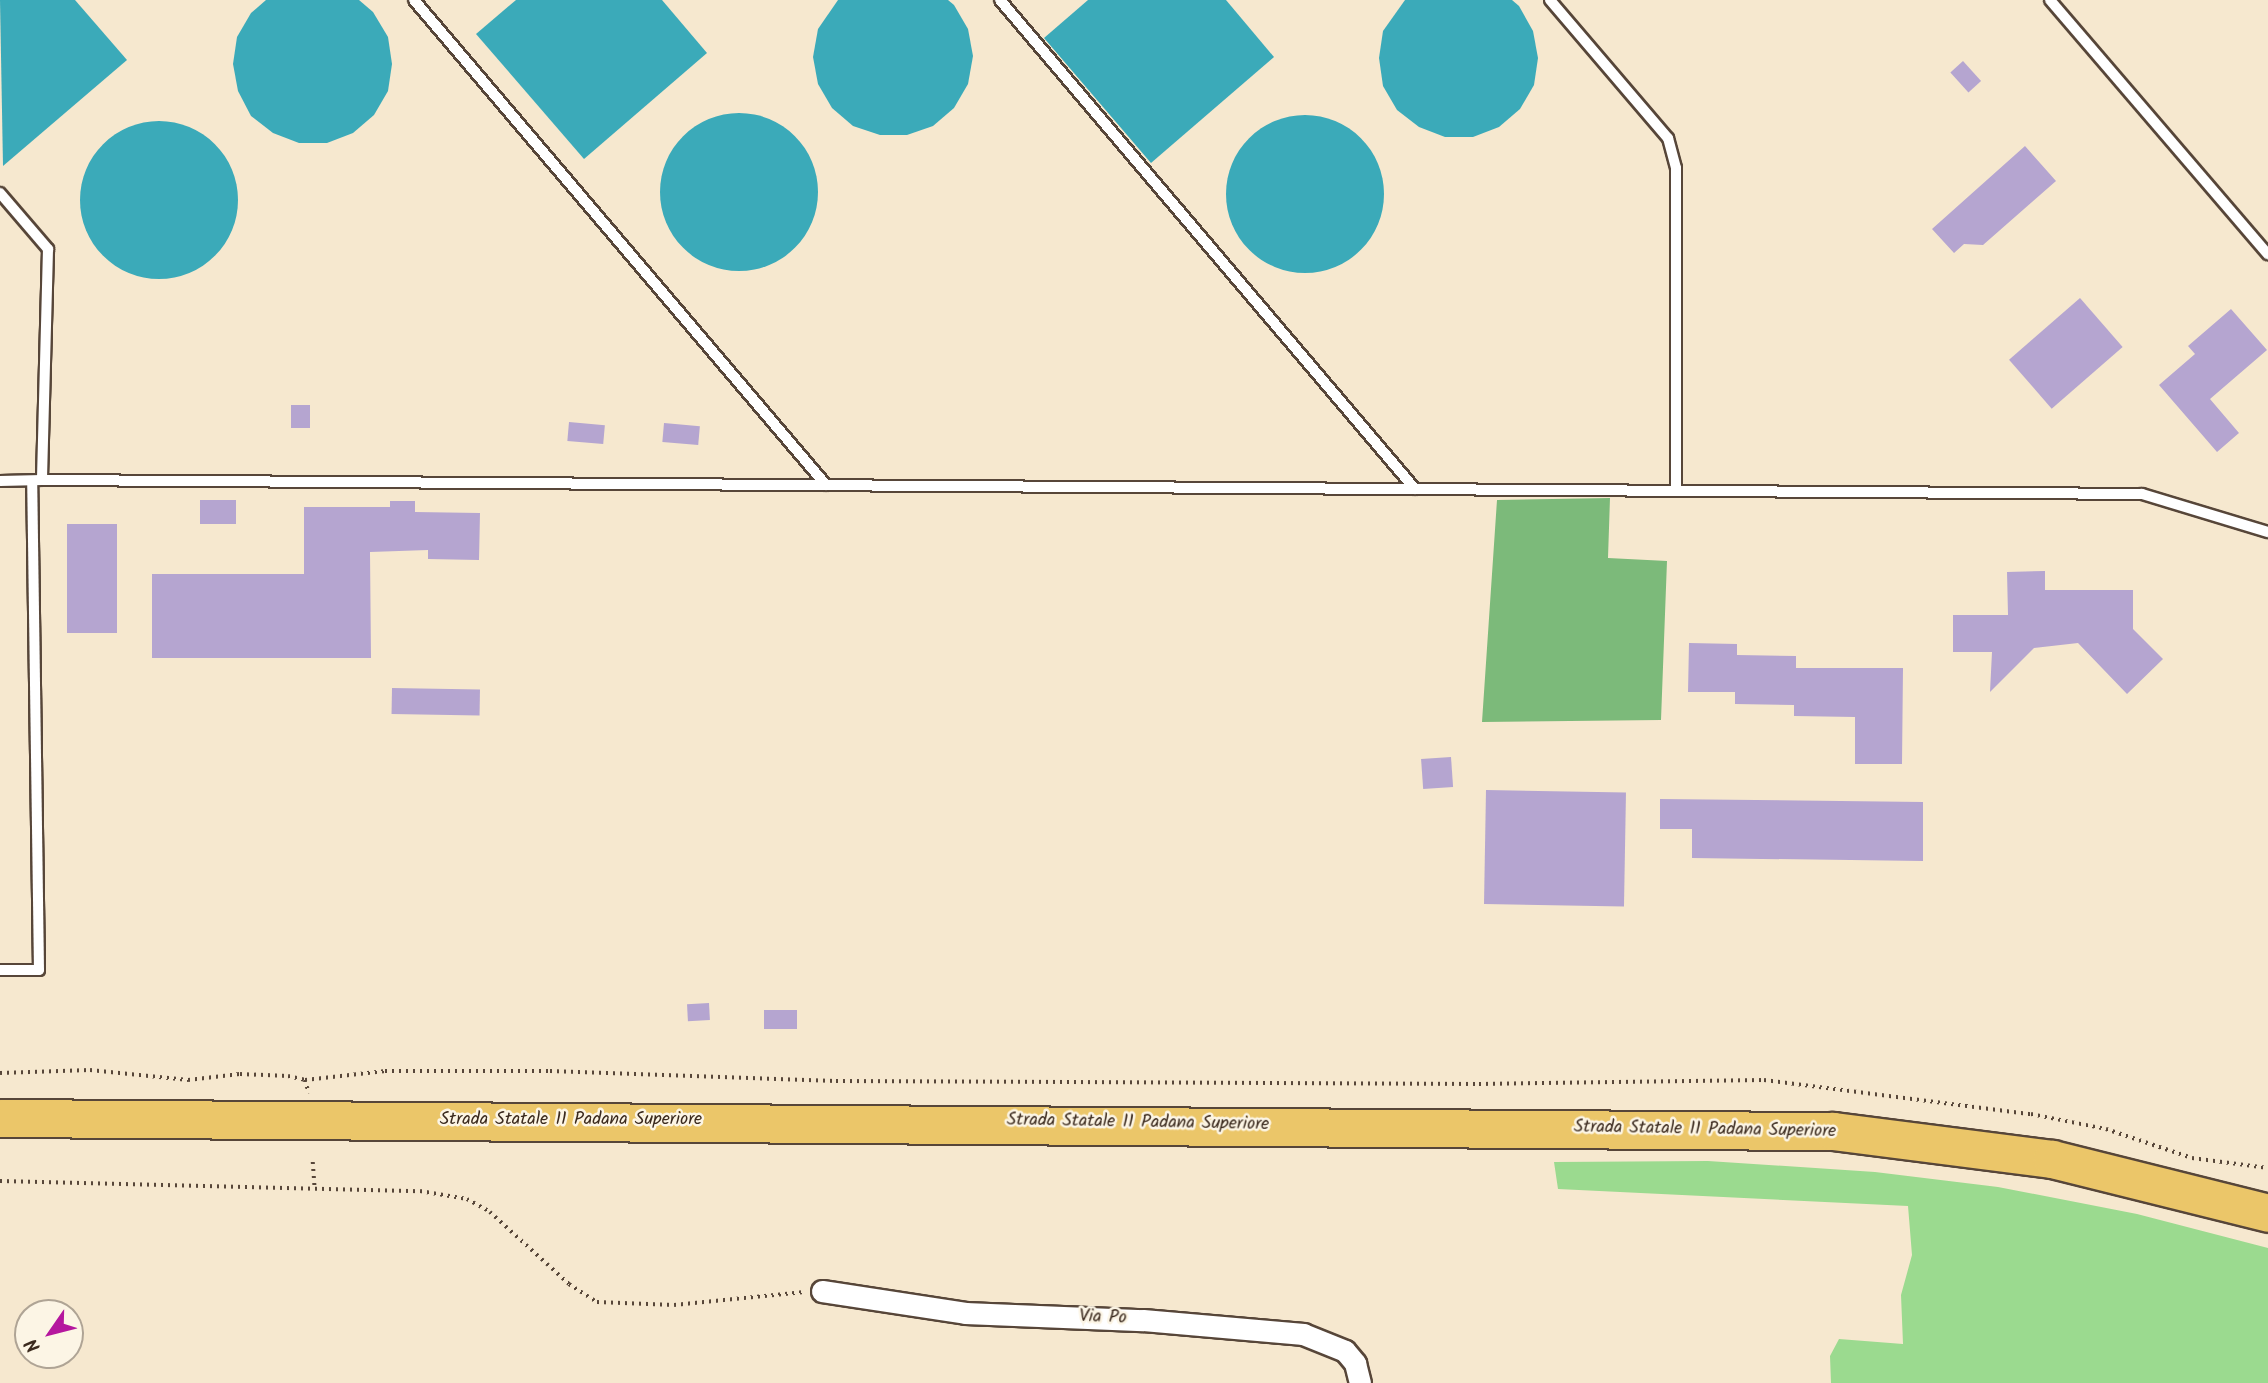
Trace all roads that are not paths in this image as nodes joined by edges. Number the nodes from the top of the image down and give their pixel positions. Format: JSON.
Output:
{"nodes":[{"id":1,"x":414,"y":0,"type":"edge"},
{"id":2,"x":1000,"y":0,"type":"edge"},
{"id":3,"x":1550,"y":0,"type":"edge"},
{"id":4,"x":2050,"y":0,"type":"edge"},
{"id":5,"x":0,"y":193,"type":"edge"},
{"id":6,"x":2268,"y":254,"type":"edge"},
{"id":7,"x":37,"y":480,"type":"junction"},
{"id":8,"x":0,"y":481,"type":"edge"},
{"id":9,"x":826,"y":485,"type":"junction"},
{"id":10,"x":1415,"y":489,"type":"junction"},
{"id":11,"x":1675,"y":490,"type":"junction"},
{"id":12,"x":2268,"y":532,"type":"edge"},
{"id":13,"x":0,"y":970,"type":"edge"},
{"id":14,"x":0,"y":1118,"type":"edge"},
{"id":15,"x":0,"y":1139,"type":"edge"},
{"id":16,"x":2268,"y":1213,"type":"edge"},
{"id":17,"x":2268,"y":1233,"type":"edge"},
{"id":18,"x":822,"y":1291,"type":"road end"},
{"id":19,"x":1360,"y":1383,"type":"edge"}],
"edges":[{"from":1,"to":9,"type":"lane"},
{"from":2,"to":10,"type":"lane"},
{"from":3,"to":11,"type":"lane"},
{"from":4,"to":6,"type":"lane"},
{"from":5,"to":7,"type":"lane"},
{"from":7,"to":8,"type":"lane"},
{"from":7,"to":9,"type":"lane"},
{"from":7,"to":13,"type":"lane"},
{"from":9,"to":10,"type":"lane"},
{"from":10,"to":11,"type":"lane"},
{"from":11,"to":12,"type":"lane"},
{"from":14,"to":16,"type":"highway","name":"Strada Statale 11 Padana Superiore"},
{"from":15,"to":17,"type":"highway","name":"Strada Statale 11 Padana Superiore"},
{"from":18,"to":19,"type":"street","name":"Via Po"}]}
